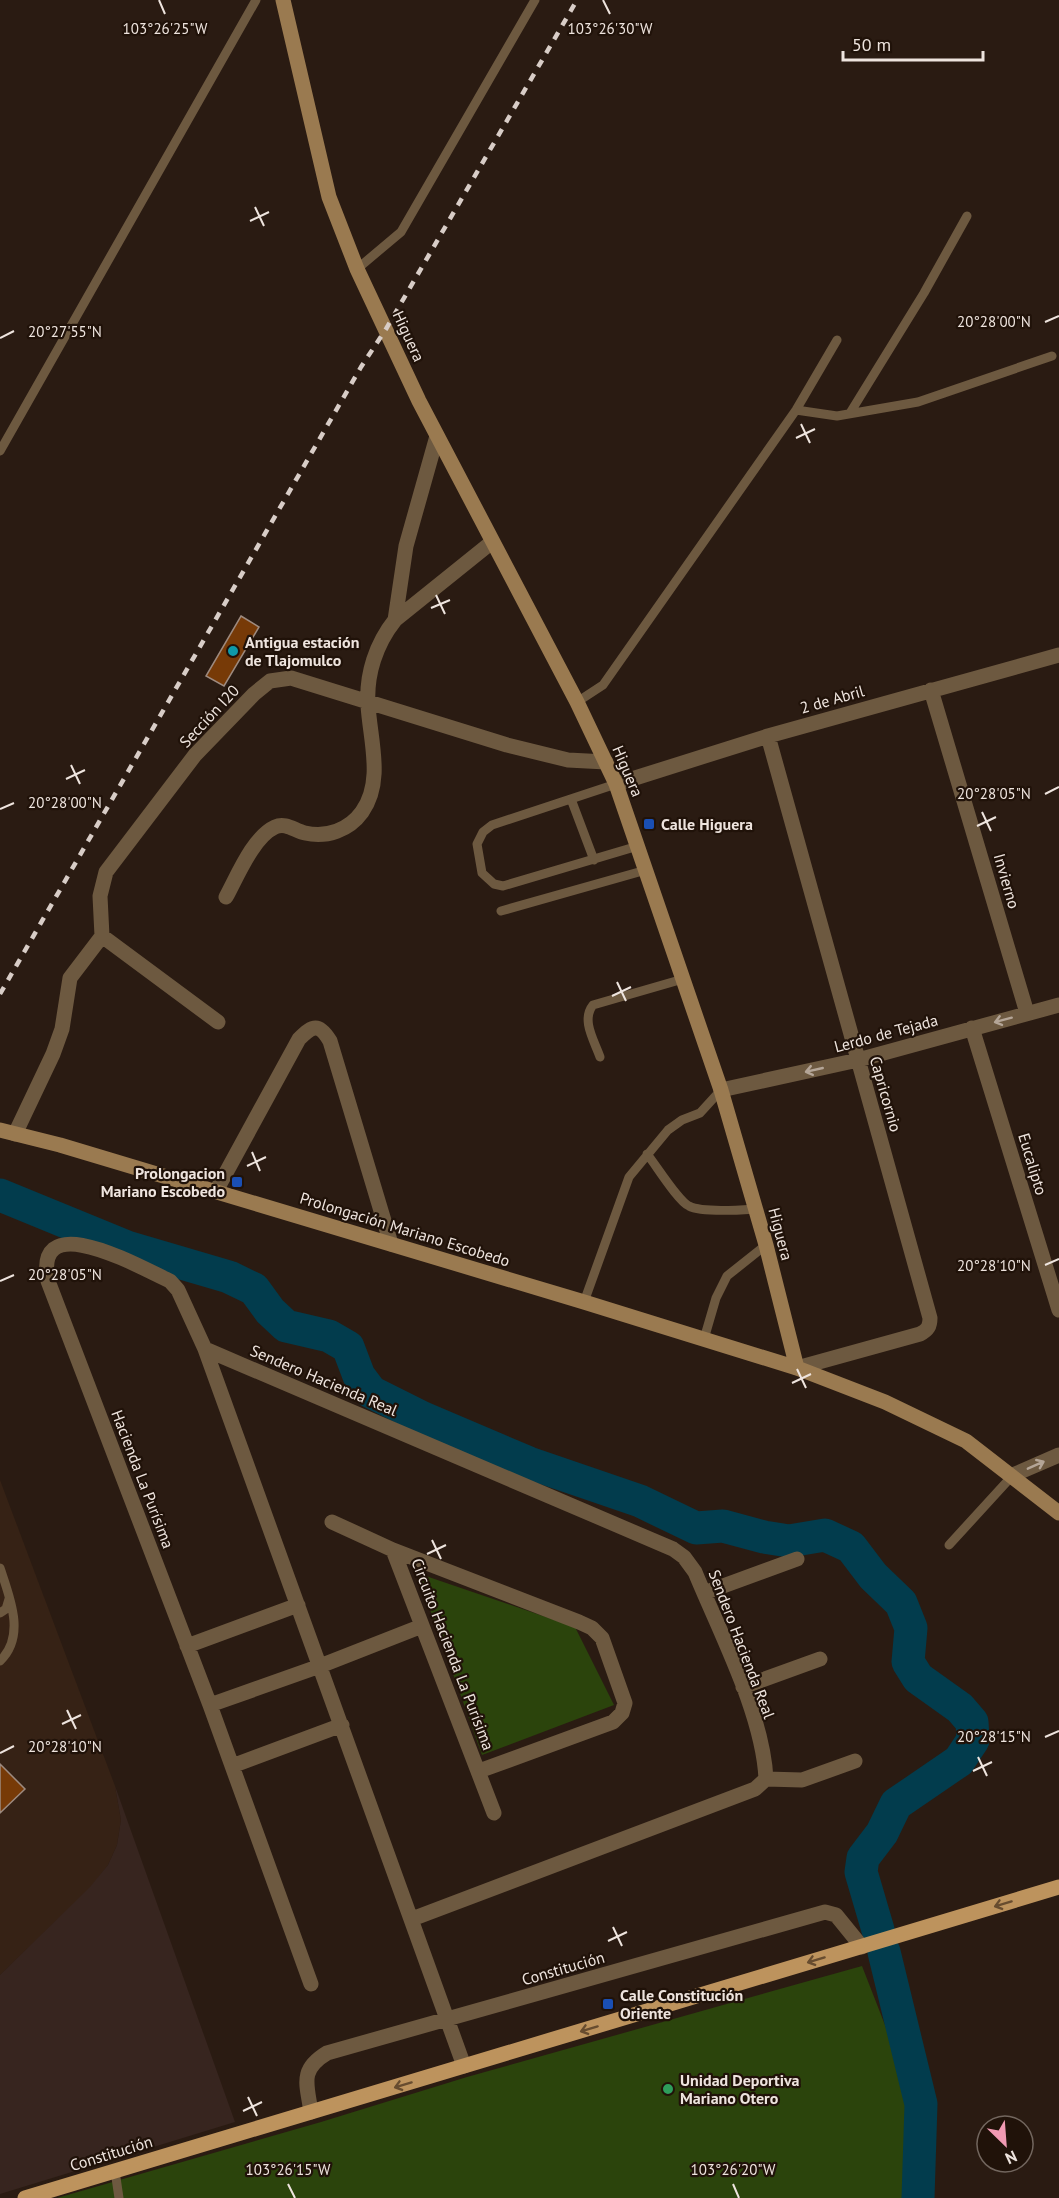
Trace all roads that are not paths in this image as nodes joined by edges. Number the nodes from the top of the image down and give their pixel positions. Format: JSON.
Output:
{"nodes":[{"id":1,"x":256,"y":0,"type":"edge"},
{"id":2,"x":283,"y":0,"type":"edge"},
{"id":3,"x":535,"y":0,"type":"edge"},
{"id":4,"x":968,"y":216,"type":"dead end"},
{"id":5,"x":357,"y":269,"type":"junction"},
{"id":6,"x":837,"y":340,"type":"dead end"},
{"id":7,"x":1052,"y":356,"type":"dead end"},
{"id":8,"x":796,"y":410,"type":"junction"},
{"id":9,"x":850,"y":413,"type":"junction"},
{"id":10,"x":437,"y":436,"type":"junction"},
{"id":11,"x":0,"y":451,"type":"edge"},
{"id":12,"x":492,"y":542,"type":"junction"},
{"id":13,"x":395,"y":620,"type":"junction"},
{"id":14,"x":1059,"y":655,"type":"edge"},
{"id":15,"x":931,"y":690,"type":"junction"},
{"id":16,"x":367,"y":702,"type":"junction"},
{"id":17,"x":577,"y":702,"type":"junction"},
{"id":18,"x":768,"y":736,"type":"junction"},
{"id":19,"x":606,"y":762,"type":"junction"},
{"id":20,"x":616,"y":784,"type":"junction"},
{"id":21,"x":571,"y":799,"type":"junction"},
{"id":22,"x":638,"y":846,"type":"junction"},
{"id":23,"x":594,"y":860,"type":"junction"},
{"id":24,"x":646,"y":870,"type":"junction"},
{"id":25,"x":226,"y":897,"type":"dead end"},
{"id":26,"x":501,"y":911,"type":"dead end"},
{"id":27,"x":102,"y":936,"type":"junction"},
{"id":28,"x":683,"y":979,"type":"junction"},
{"id":29,"x":1059,"y":1005,"type":"edge"},
{"id":30,"x":1027,"y":1013,"type":"junction"},
{"id":31,"x":218,"y":1022,"type":"dead end"},
{"id":32,"x":972,"y":1028,"type":"junction"},
{"id":33,"x":600,"y":1057,"type":"dead end"},
{"id":34,"x":858,"y":1060,"type":"junction"},
{"id":35,"x":721,"y":1090,"type":"junction"},
{"id":36,"x":8,"y":1132,"type":"edge"},
{"id":37,"x":648,"y":1154,"type":"junction"},
{"id":38,"x":216,"y":1191,"type":"junction"},
{"id":39,"x":755,"y":1209,"type":"junction"},
{"id":40,"x":391,"y":1244,"type":"junction"},
{"id":41,"x":766,"y":1245,"type":"junction"},
{"id":42,"x":584,"y":1302,"type":"junction"},
{"id":43,"x":1059,"y":1310,"type":"edge"},
{"id":44,"x":704,"y":1339,"type":"junction"},
{"id":45,"x":205,"y":1349,"type":"junction"},
{"id":46,"x":797,"y":1368,"type":"junction"},
{"id":47,"x":1059,"y":1455,"type":"edge"},
{"id":48,"x":1013,"y":1475,"type":"junction"},
{"id":49,"x":1059,"y":1512,"type":"edge"},
{"id":50,"x":332,"y":1522,"type":"dead end"},
{"id":51,"x":949,"y":1545,"type":"dead end"},
{"id":52,"x":393,"y":1551,"type":"junction"},
{"id":53,"x":797,"y":1559,"type":"dead end"},
{"id":54,"x":0,"y":1568,"type":"edge"},
{"id":55,"x":704,"y":1593,"type":"junction"},
{"id":56,"x":10,"y":1597,"type":"junction"},
{"id":57,"x":298,"y":1605,"type":"junction"},
{"id":58,"x":0,"y":1613,"type":"edge"},
{"id":59,"x":422,"y":1626,"type":"junction"},
{"id":60,"x":187,"y":1646,"type":"junction"},
{"id":61,"x":820,"y":1659,"type":"dead end"},
{"id":62,"x":0,"y":1661,"type":"edge"},
{"id":63,"x":320,"y":1666,"type":"junction"},
{"id":64,"x":743,"y":1687,"type":"junction"},
{"id":65,"x":210,"y":1705,"type":"junction"},
{"id":66,"x":342,"y":1725,"type":"junction"},
{"id":67,"x":855,"y":1761,"type":"dead end"},
{"id":68,"x":232,"y":1766,"type":"junction"},
{"id":69,"x":479,"y":1771,"type":"junction"},
{"id":70,"x":766,"y":1779,"type":"junction"},
{"id":71,"x":495,"y":1813,"type":"dead end"},
{"id":72,"x":1059,"y":1887,"type":"edge"},
{"id":73,"x":412,"y":1918,"type":"junction"},
{"id":74,"x":862,"y":1947,"type":"junction"},
{"id":75,"x":311,"y":1984,"type":"dead end"},
{"id":76,"x":448,"y":2019,"type":"junction"},
{"id":77,"x":464,"y":2066,"type":"junction"},
{"id":78,"x":311,"y":2112,"type":"junction"},
{"id":79,"x":115,"y":2171,"type":"junction"},
{"id":80,"x":25,"y":2198,"type":"edge"},
{"id":81,"x":119,"y":2198,"type":"edge"}],
"edges":[{"from":1,"to":11,"type":"lane"},
{"from":2,"to":5,"type":"main road","name":"Higuera"},
{"from":3,"to":5,"type":"lane"},
{"from":4,"to":9,"type":"lane"},
{"from":5,"to":10,"type":"main road","name":"Higuera"},
{"from":6,"to":8,"type":"lane"},
{"from":7,"to":9,"type":"lane"},
{"from":8,"to":9,"type":"lane"},
{"from":8,"to":17,"type":"lane"},
{"from":10,"to":12,"type":"main road","name":"Higuera"},
{"from":10,"to":13,"type":"street"},
{"from":12,"to":13,"type":"street"},
{"from":12,"to":17,"type":"main road","name":"Higuera"},
{"from":13,"to":16,"type":"street"},
{"from":14,"to":15,"type":"street","name":"2 de Abril"},
{"from":15,"to":18,"type":"street","name":"2 de Abril"},
{"from":15,"to":30,"type":"street","name":"Invierno"},
{"from":16,"to":19,"type":"street","name":"Sección I20"},
{"from":16,"to":25,"type":"street"},
{"from":16,"to":27,"type":"street","name":"Sección I20"},
{"from":17,"to":19,"type":"main road","name":"Higuera"},
{"from":18,"to":20,"type":"street","name":"2 de Abril"},
{"from":18,"to":34,"type":"street","name":"Capricornio"},
{"from":19,"to":20,"type":"main road","name":"Higuera"},
{"from":20,"to":21,"type":"lane"},
{"from":20,"to":22,"type":"main road","name":"Higuera"},
{"from":21,"to":23,"type":"lane"},
{"from":21,"to":23,"type":"lane"},
{"from":22,"to":23,"type":"lane"},
{"from":22,"to":24,"type":"main road","name":"Higuera"},
{"from":24,"to":26,"type":"lane"},
{"from":24,"to":28,"type":"main road","name":"Higuera"},
{"from":27,"to":31,"type":"street"},
{"from":27,"to":36,"type":"street"},
{"from":28,"to":33,"type":"lane"},
{"from":28,"to":35,"type":"main road","name":"Higuera"},
{"from":29,"to":30,"type":"street","name":"Lerdo de Tejada"},
{"from":30,"to":32,"type":"street","name":"Lerdo de Tejada","one_way":true},
{"from":32,"to":34,"type":"street","name":"Lerdo de Tejada"},
{"from":32,"to":43,"type":"street","name":"Eucalipto"},
{"from":34,"to":35,"type":"street","name":"Lerdo de Tejada","one_way":true},
{"from":34,"to":46,"type":"street","name":"Capricornio"},
{"from":35,"to":37,"type":"lane"},
{"from":35,"to":39,"type":"main road","name":"Higuera"},
{"from":36,"to":38,"type":"main road","name":"Prolongación Mariano Escobedo"},
{"from":37,"to":39,"type":"lane"},
{"from":37,"to":42,"type":"lane"},
{"from":38,"to":40,"type":"main road","name":"Prolongación Mariano Escobedo"},
{"from":38,"to":40,"type":"street"},
{"from":39,"to":41,"type":"main road","name":"Higuera"},
{"from":40,"to":42,"type":"main road","name":"Prolongación Mariano Escobedo"},
{"from":41,"to":44,"type":"lane"},
{"from":41,"to":46,"type":"main road","name":"Higuera"},
{"from":42,"to":44,"type":"main road","name":"Prolongación Mariano Escobedo"},
{"from":44,"to":46,"type":"main road","name":"Prolongación Mariano Escobedo"},
{"from":45,"to":55,"type":"street","name":"Sendero Hacienda Real"},
{"from":45,"to":57,"type":"street"},
{"from":45,"to":60,"type":"street","name":"Hacienda La Purísima"},
{"from":46,"to":48,"type":"main road"},
{"from":48,"to":47,"type":"street","one_way":true},
{"from":48,"to":49,"type":"main road"},
{"from":48,"to":51,"type":"lane"},
{"from":50,"to":52,"type":"street","name":"Circuito Hacienda La Purísima"},
{"from":52,"to":59,"type":"street","name":"Circuito Hacienda La Purísima"},
{"from":52,"to":69,"type":"street","name":"Circuito Hacienda La Purísima"},
{"from":53,"to":55,"type":"street"},
{"from":54,"to":56,"type":"lane"},
{"from":55,"to":64,"type":"street","name":"Sendero Hacienda Real"},
{"from":56,"to":58,"type":"lane"},
{"from":56,"to":62,"type":"lane"},
{"from":57,"to":60,"type":"street"},
{"from":57,"to":63,"type":"street"},
{"from":59,"to":63,"type":"street"},
{"from":59,"to":69,"type":"street","name":"Circuito Hacienda La Purísima"},
{"from":60,"to":65,"type":"street","name":"Hacienda La Purísima"},
{"from":61,"to":64,"type":"street"},
{"from":63,"to":65,"type":"street"},
{"from":63,"to":66,"type":"street"},
{"from":64,"to":70,"type":"street","name":"Sendero Hacienda Real"},
{"from":65,"to":68,"type":"street","name":"Hacienda La Purísima"},
{"from":66,"to":68,"type":"street"},
{"from":66,"to":73,"type":"street"},
{"from":67,"to":70,"type":"street"},
{"from":68,"to":75,"type":"street","name":"Hacienda La Purísima"},
{"from":69,"to":71,"type":"street","name":"Circuito Hacienda La Purísima"},
{"from":70,"to":73,"type":"street"},
{"from":72,"to":74,"type":"main road","name":"Constitución","one_way":true},
{"from":73,"to":76,"type":"street"},
{"from":74,"to":76,"type":"street","name":"Constitución"},
{"from":74,"to":77,"type":"main road","name":"Constitución","one_way":true},
{"from":76,"to":77,"type":"street"},
{"from":76,"to":78,"type":"street","name":"Constitución"},
{"from":77,"to":78,"type":"main road","name":"Constitución","one_way":true},
{"from":78,"to":79,"type":"main road","name":"Constitución"},
{"from":79,"to":80,"type":"main road","name":"Constitución"},
{"from":79,"to":81,"type":"lane"}]}
